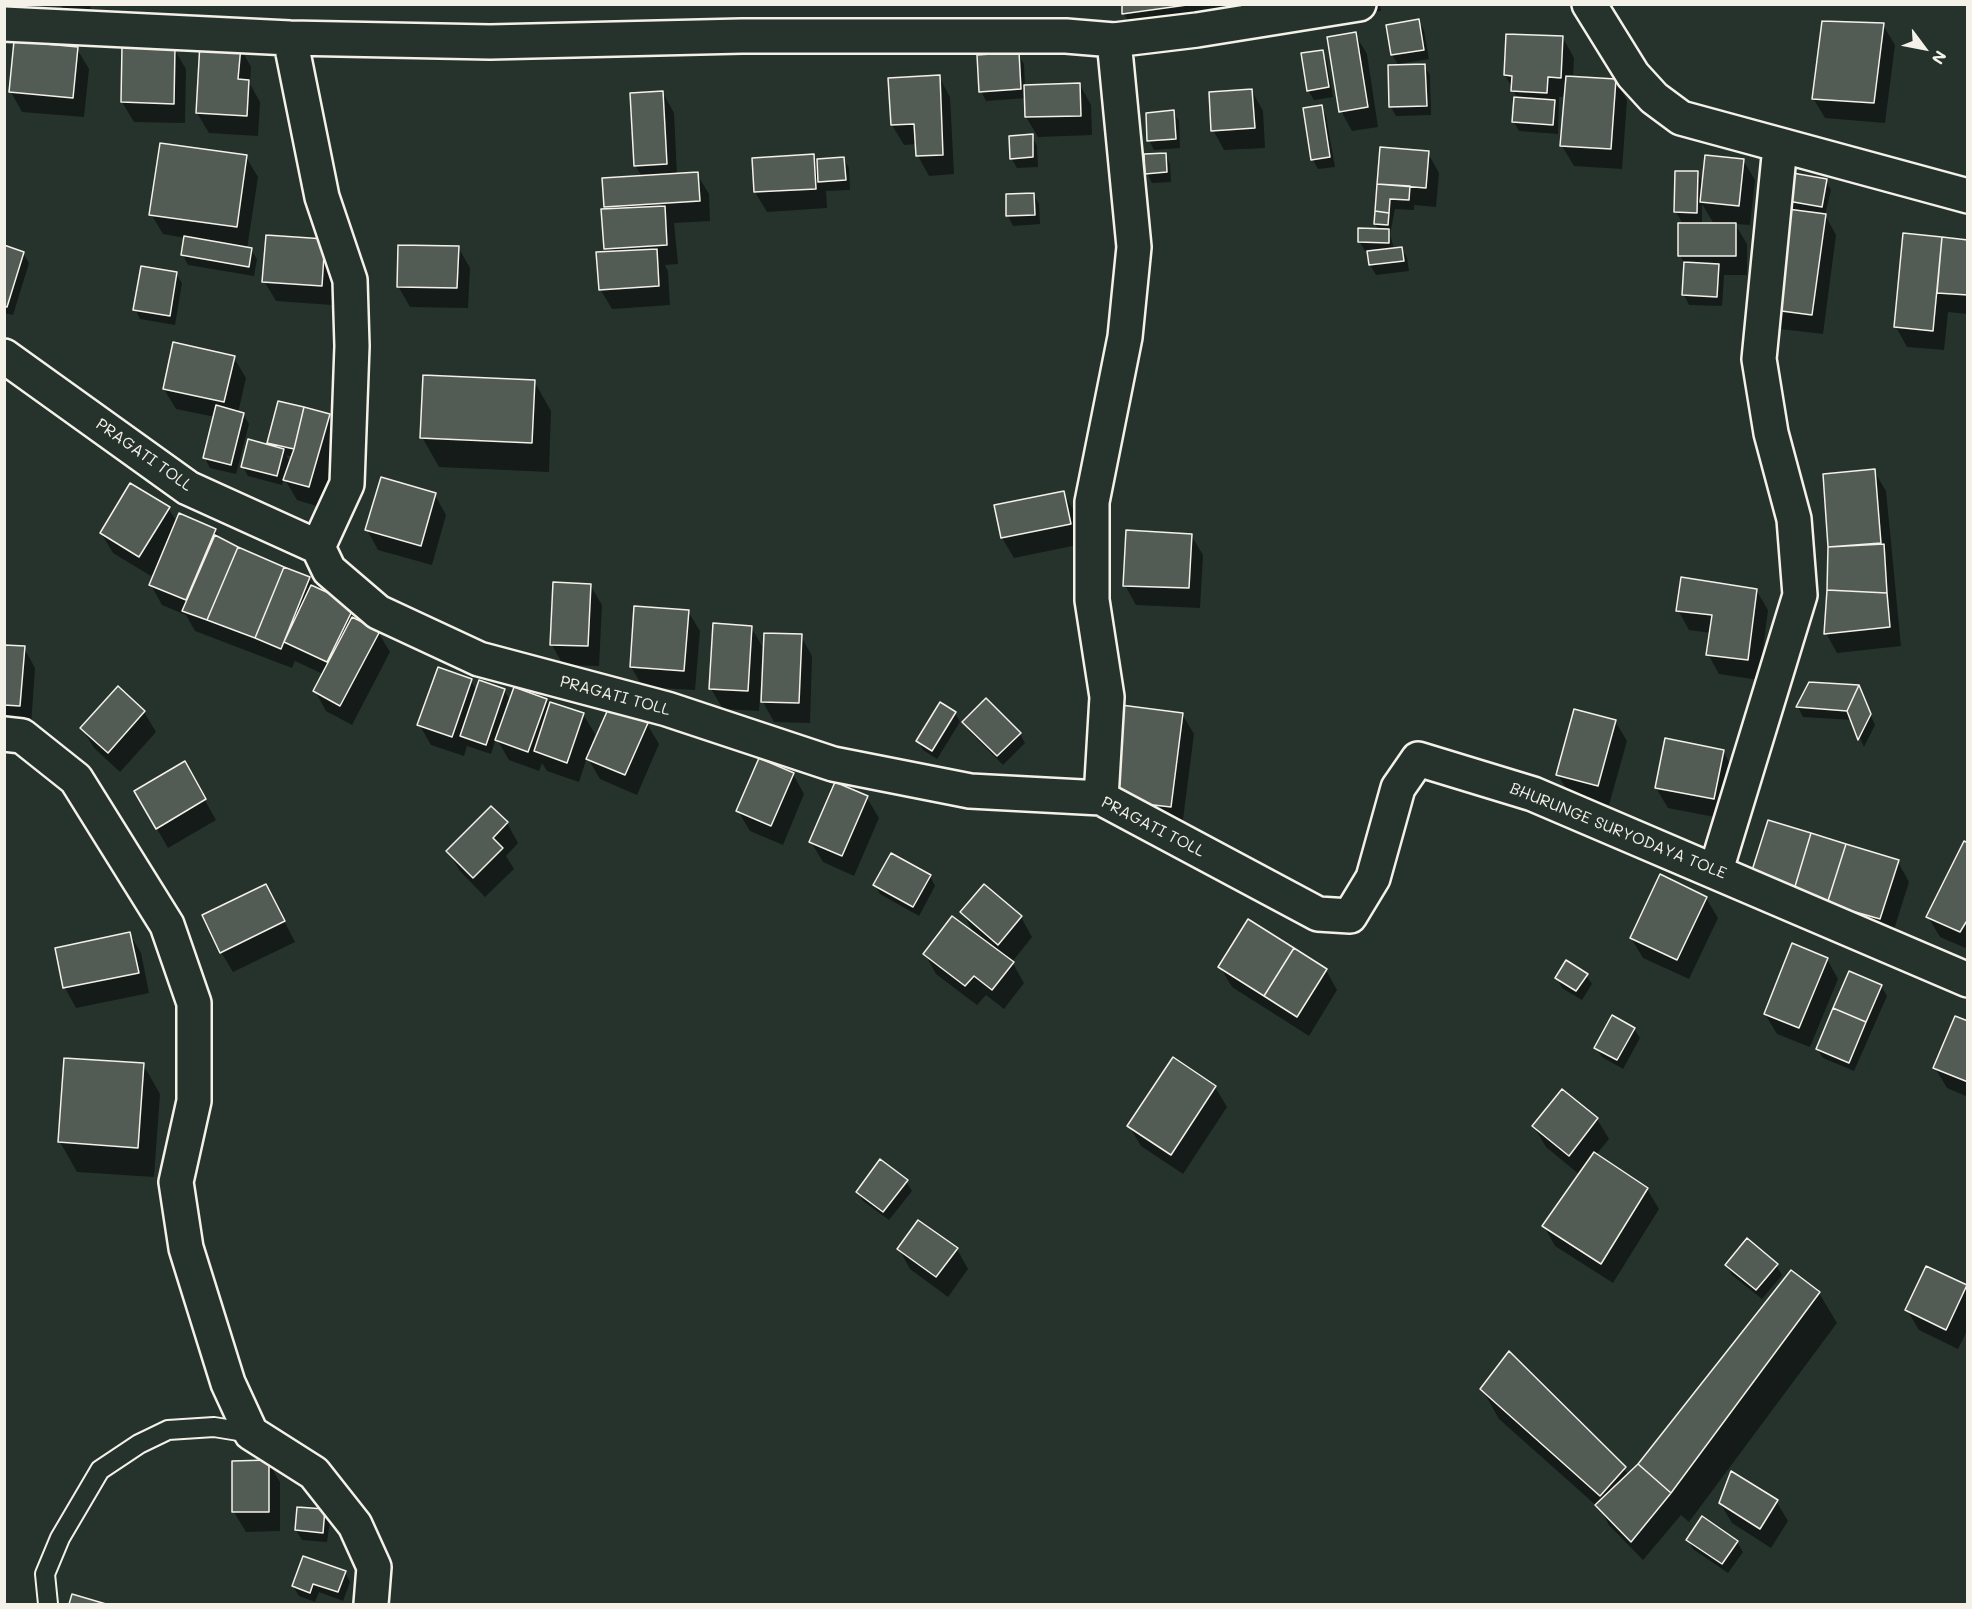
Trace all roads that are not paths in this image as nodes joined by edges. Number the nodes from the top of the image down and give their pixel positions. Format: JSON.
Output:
{"nodes":[{"id":1,"x":1359,"y":4,"type":"edge"},
{"id":2,"x":1589,"y":4,"type":"edge"},
{"id":3,"x":4,"y":24,"type":"edge"},
{"id":4,"x":290,"y":38,"type":"junction"},
{"id":5,"x":1114,"y":40,"type":"junction"},
{"id":6,"x":1780,"y":146,"type":"junction"},
{"id":7,"x":1968,"y":196,"type":"edge"},
{"id":8,"x":4,"y":356,"type":"edge"},
{"id":9,"x":318,"y":547,"type":"junction"},
{"id":10,"x":4,"y":734,"type":"edge"},
{"id":11,"x":1101,"y":798,"type":"junction"},
{"id":12,"x":1716,"y":870,"type":"junction"},
{"id":13,"x":1288,"y":897,"type":"joint"},
{"id":14,"x":1968,"y":980,"type":"edge"},
{"id":15,"x":251,"y":1433,"type":"junction"},
{"id":16,"x":48,"y":1605,"type":"edge"},
{"id":17,"x":371,"y":1605,"type":"edge"}],
"edges":[{"from":1,"to":5,"type":"street"},
{"from":2,"to":6,"type":"street"},
{"from":3,"to":4,"type":"street"},
{"from":4,"to":5,"type":"street"},
{"from":4,"to":9,"type":"street"},
{"from":5,"to":11,"type":"street"},
{"from":6,"to":7,"type":"street"},
{"from":6,"to":12,"type":"street"},
{"from":8,"to":9,"type":"street","name":"PRAGATI TOLL"},
{"from":9,"to":11,"type":"street","name":"PRAGATI TOLL"},
{"from":10,"to":15,"type":"street"},
{"from":11,"to":13,"type":"street","name":"PRAGATI TOLL"},
{"from":12,"to":13,"type":"street","name":"BHURUNGE SURYODAYA TOLE"},
{"from":12,"to":14,"type":"street","name":"BHURUNGE SURYODAYA TOLE"},
{"from":15,"to":16,"type":"lane"},
{"from":15,"to":17,"type":"street"}]}
